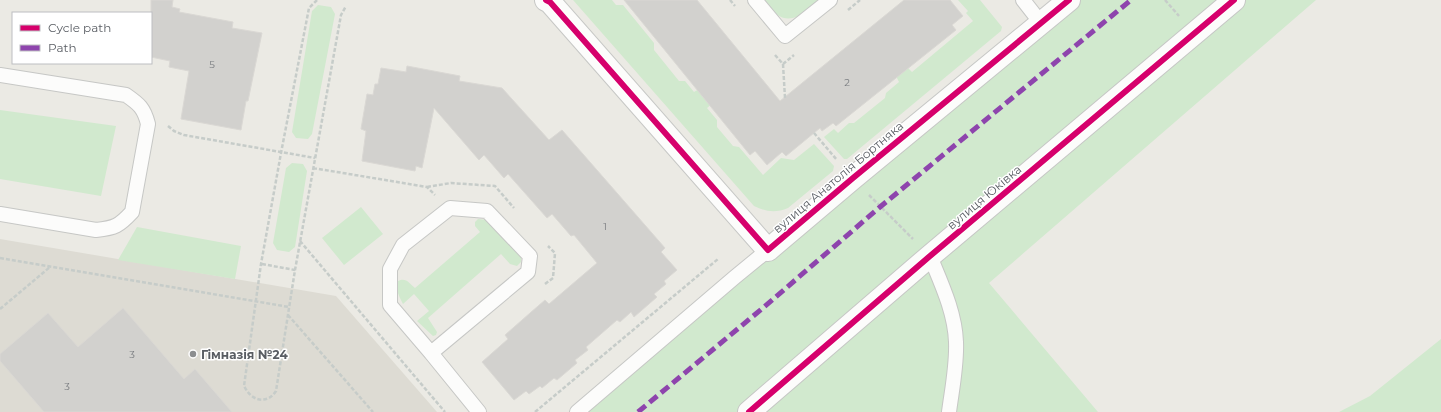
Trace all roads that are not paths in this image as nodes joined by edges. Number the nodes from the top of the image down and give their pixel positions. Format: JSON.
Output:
{"nodes":[{"id":1,"x":546,"y":0,"type":"edge"},
{"id":2,"x":755,"y":0,"type":"edge"},
{"id":3,"x":830,"y":0,"type":"edge"},
{"id":4,"x":1022,"y":0,"type":"edge"},
{"id":5,"x":1069,"y":0,"type":"edge"},
{"id":6,"x":1234,"y":0,"type":"edge"},
{"id":7,"x":1041,"y":23,"type":"junction"},
{"id":8,"x":0,"y":75,"type":"edge"},
{"id":9,"x":0,"y":214,"type":"edge"},
{"id":10,"x":768,"y":250,"type":"junction"},
{"id":11,"x":930,"y":256,"type":"junction"},
{"id":12,"x":431,"y":353,"type":"junction"},
{"id":13,"x":479,"y":412,"type":"edge"},
{"id":14,"x":577,"y":412,"type":"edge"},
{"id":15,"x":749,"y":412,"type":"edge"},
{"id":16,"x":949,"y":412,"type":"edge"}],
"edges":[{"from":1,"to":10,"type":"street"},
{"from":2,"to":3,"type":"lane"},
{"from":4,"to":7,"type":"lane"},
{"from":5,"to":7,"type":"street","name":"вулиця Анатолія Бортняка"},
{"from":6,"to":11,"type":"street","name":"вулиця Юківка"},
{"from":7,"to":10,"type":"street","name":"вулиця Анатолія Бортняка"},
{"from":8,"to":9,"type":"lane"},
{"from":10,"to":14,"type":"lane"},
{"from":11,"to":15,"type":"street","name":"вулиця Юківка"},
{"from":11,"to":16,"type":"lane"},
{"from":12,"to":12,"type":"lane"},
{"from":12,"to":13,"type":"lane"}]}
